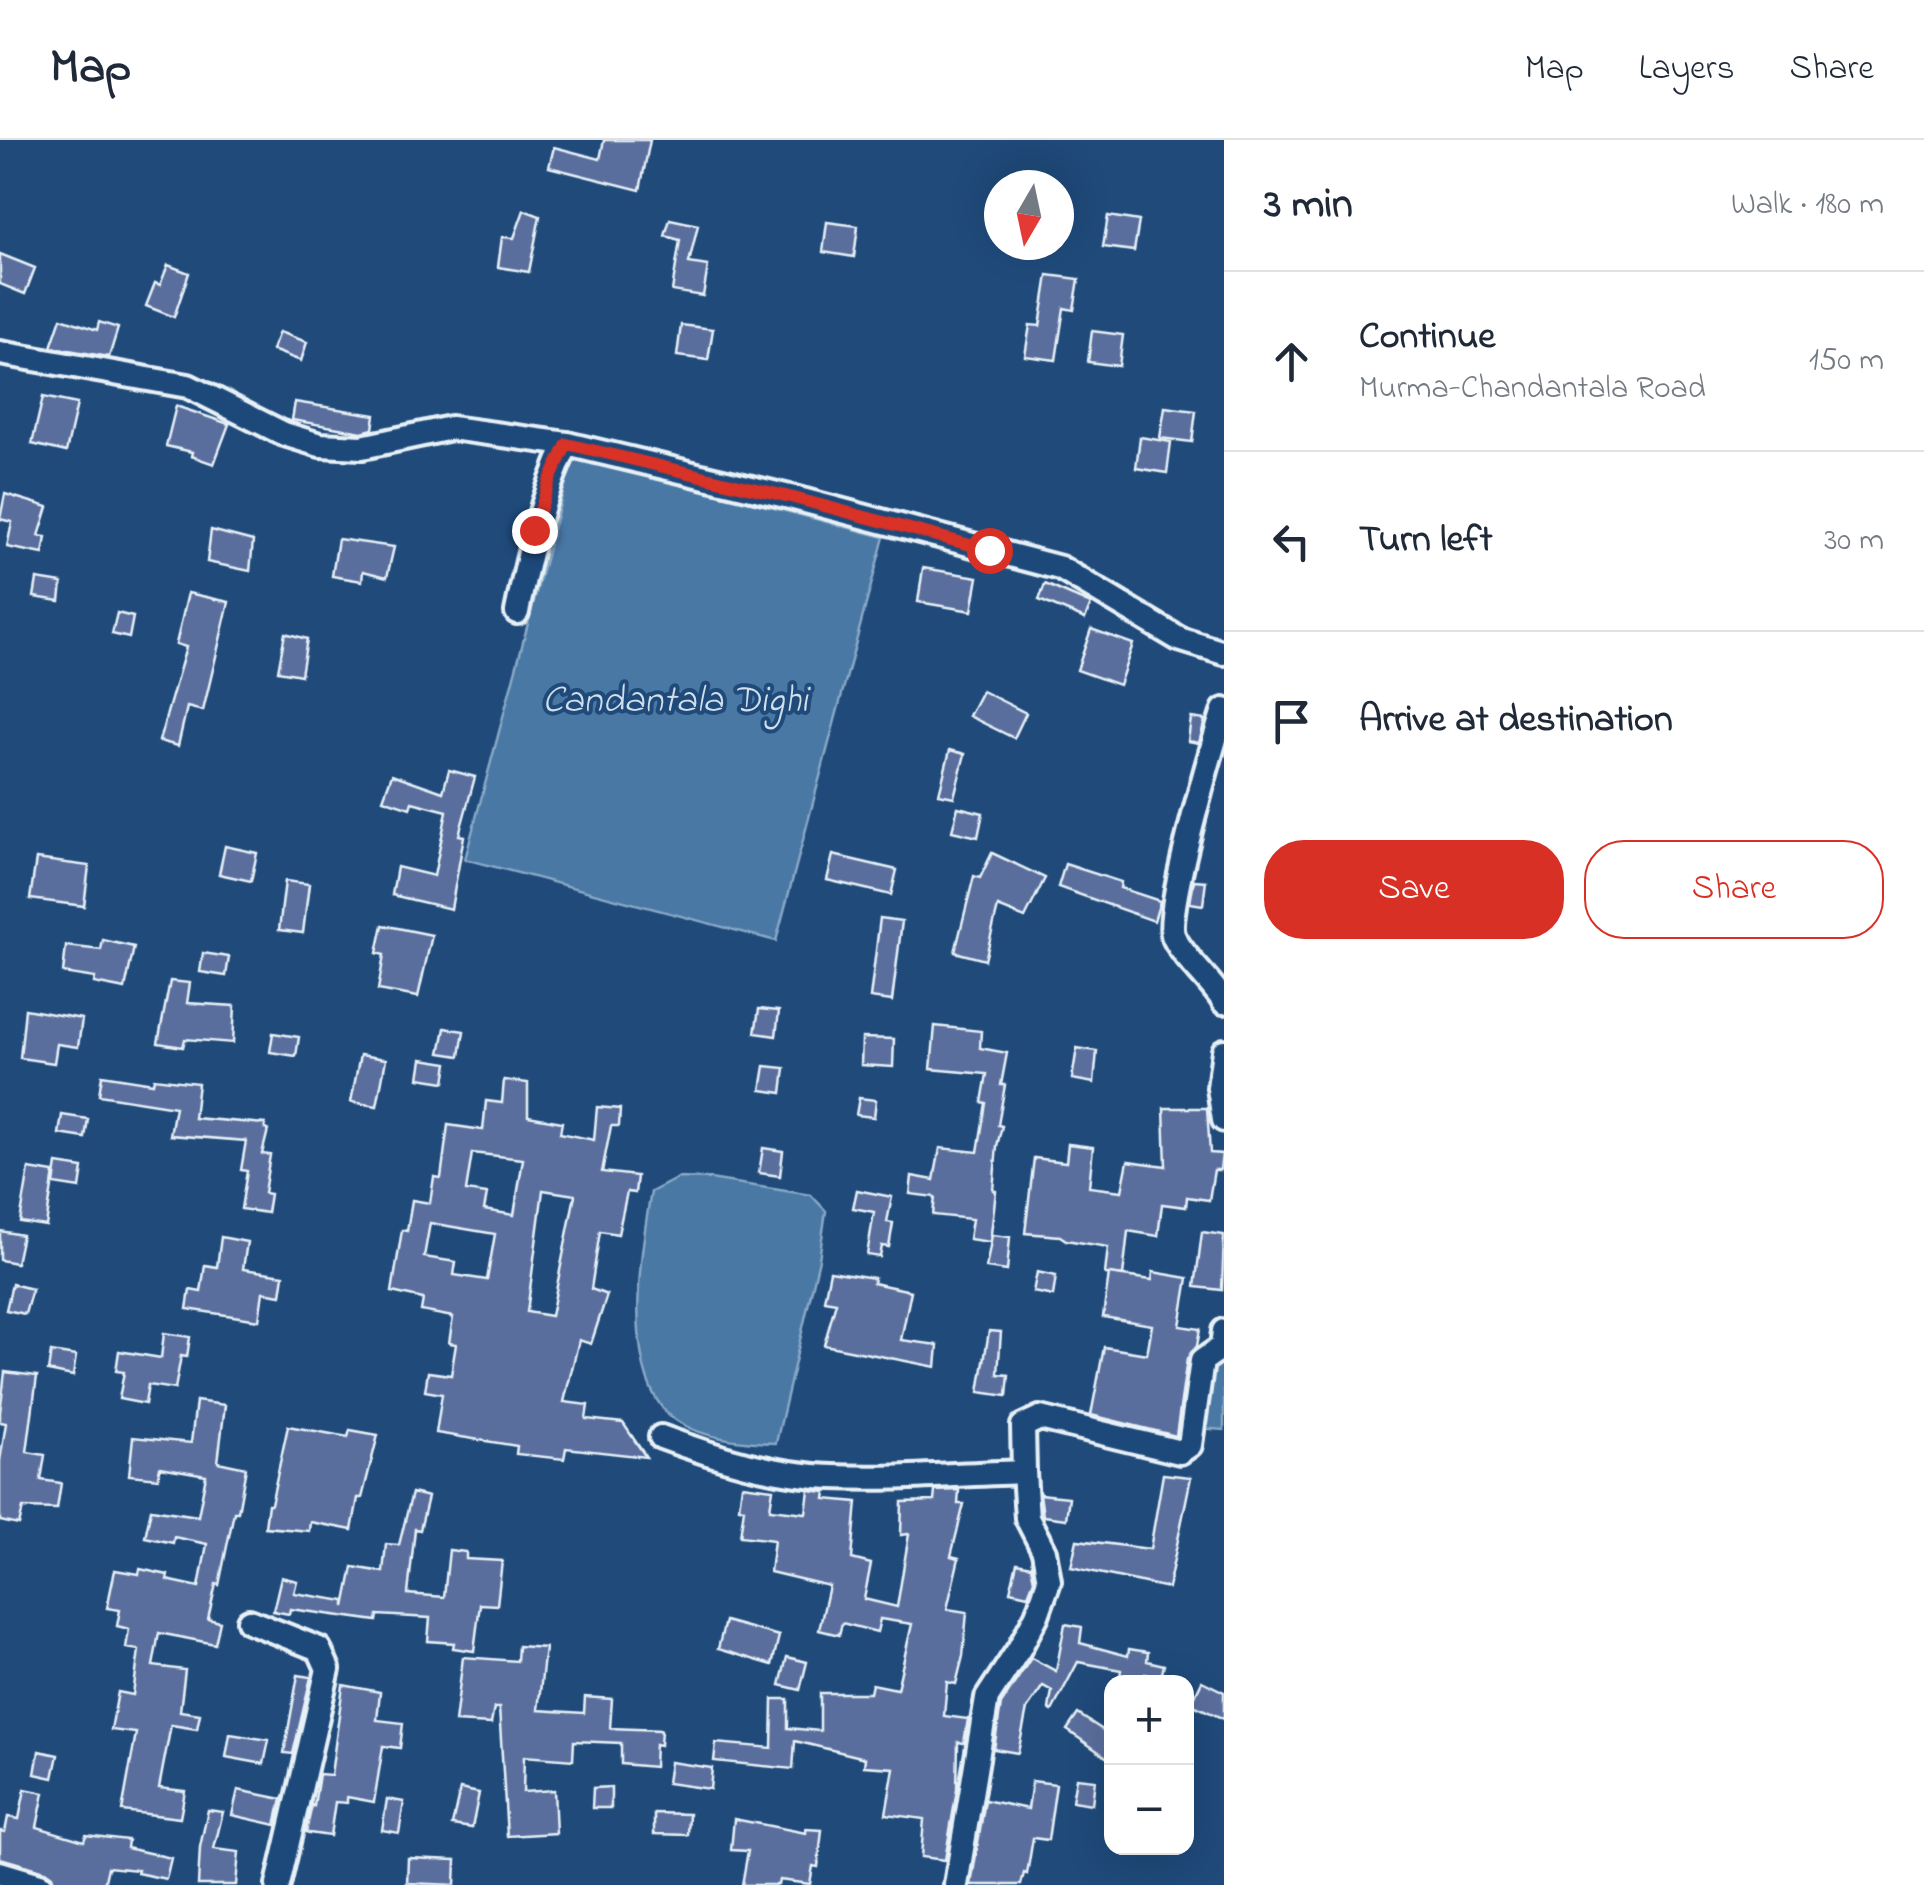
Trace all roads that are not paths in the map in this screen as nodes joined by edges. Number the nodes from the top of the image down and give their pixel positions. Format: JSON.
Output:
{"nodes":[{"id":1,"x":0,"y":353,"type":"edge"},
{"id":2,"x":567,"y":444,"type":"junction"},
{"id":3,"x":517,"y":612,"type":"dead end"},
{"id":4,"x":1224,"y":652,"type":"edge"},
{"id":5,"x":1224,"y":710,"type":"edge"},
{"id":6,"x":1224,"y":1002,"type":"edge"},
{"id":7,"x":1224,"y":1051,"type":"edge"},
{"id":8,"x":1224,"y":1120,"type":"edge"},
{"id":9,"x":1224,"y":1331,"type":"edge"},
{"id":10,"x":661,"y":1437,"type":"dead end"},
{"id":11,"x":1024,"y":1472,"type":"junction"},
{"id":12,"x":249,"y":1621,"type":"dead end"},
{"id":13,"x":0,"y":1874,"type":"edge"},
{"id":14,"x":40,"y":1885,"type":"edge"},
{"id":15,"x":278,"y":1885,"type":"edge"},
{"id":16,"x":956,"y":1885,"type":"edge"}],
"edges":[{"from":1,"to":2,"type":"street"},
{"from":2,"to":3,"type":"street"},
{"from":2,"to":4,"type":"street"},
{"from":5,"to":6,"type":"street"},
{"from":7,"to":8,"type":"street"},
{"from":9,"to":11,"type":"street"},
{"from":10,"to":11,"type":"street"},
{"from":11,"to":16,"type":"street"},
{"from":12,"to":15,"type":"street"},
{"from":13,"to":14,"type":"street"}]}
